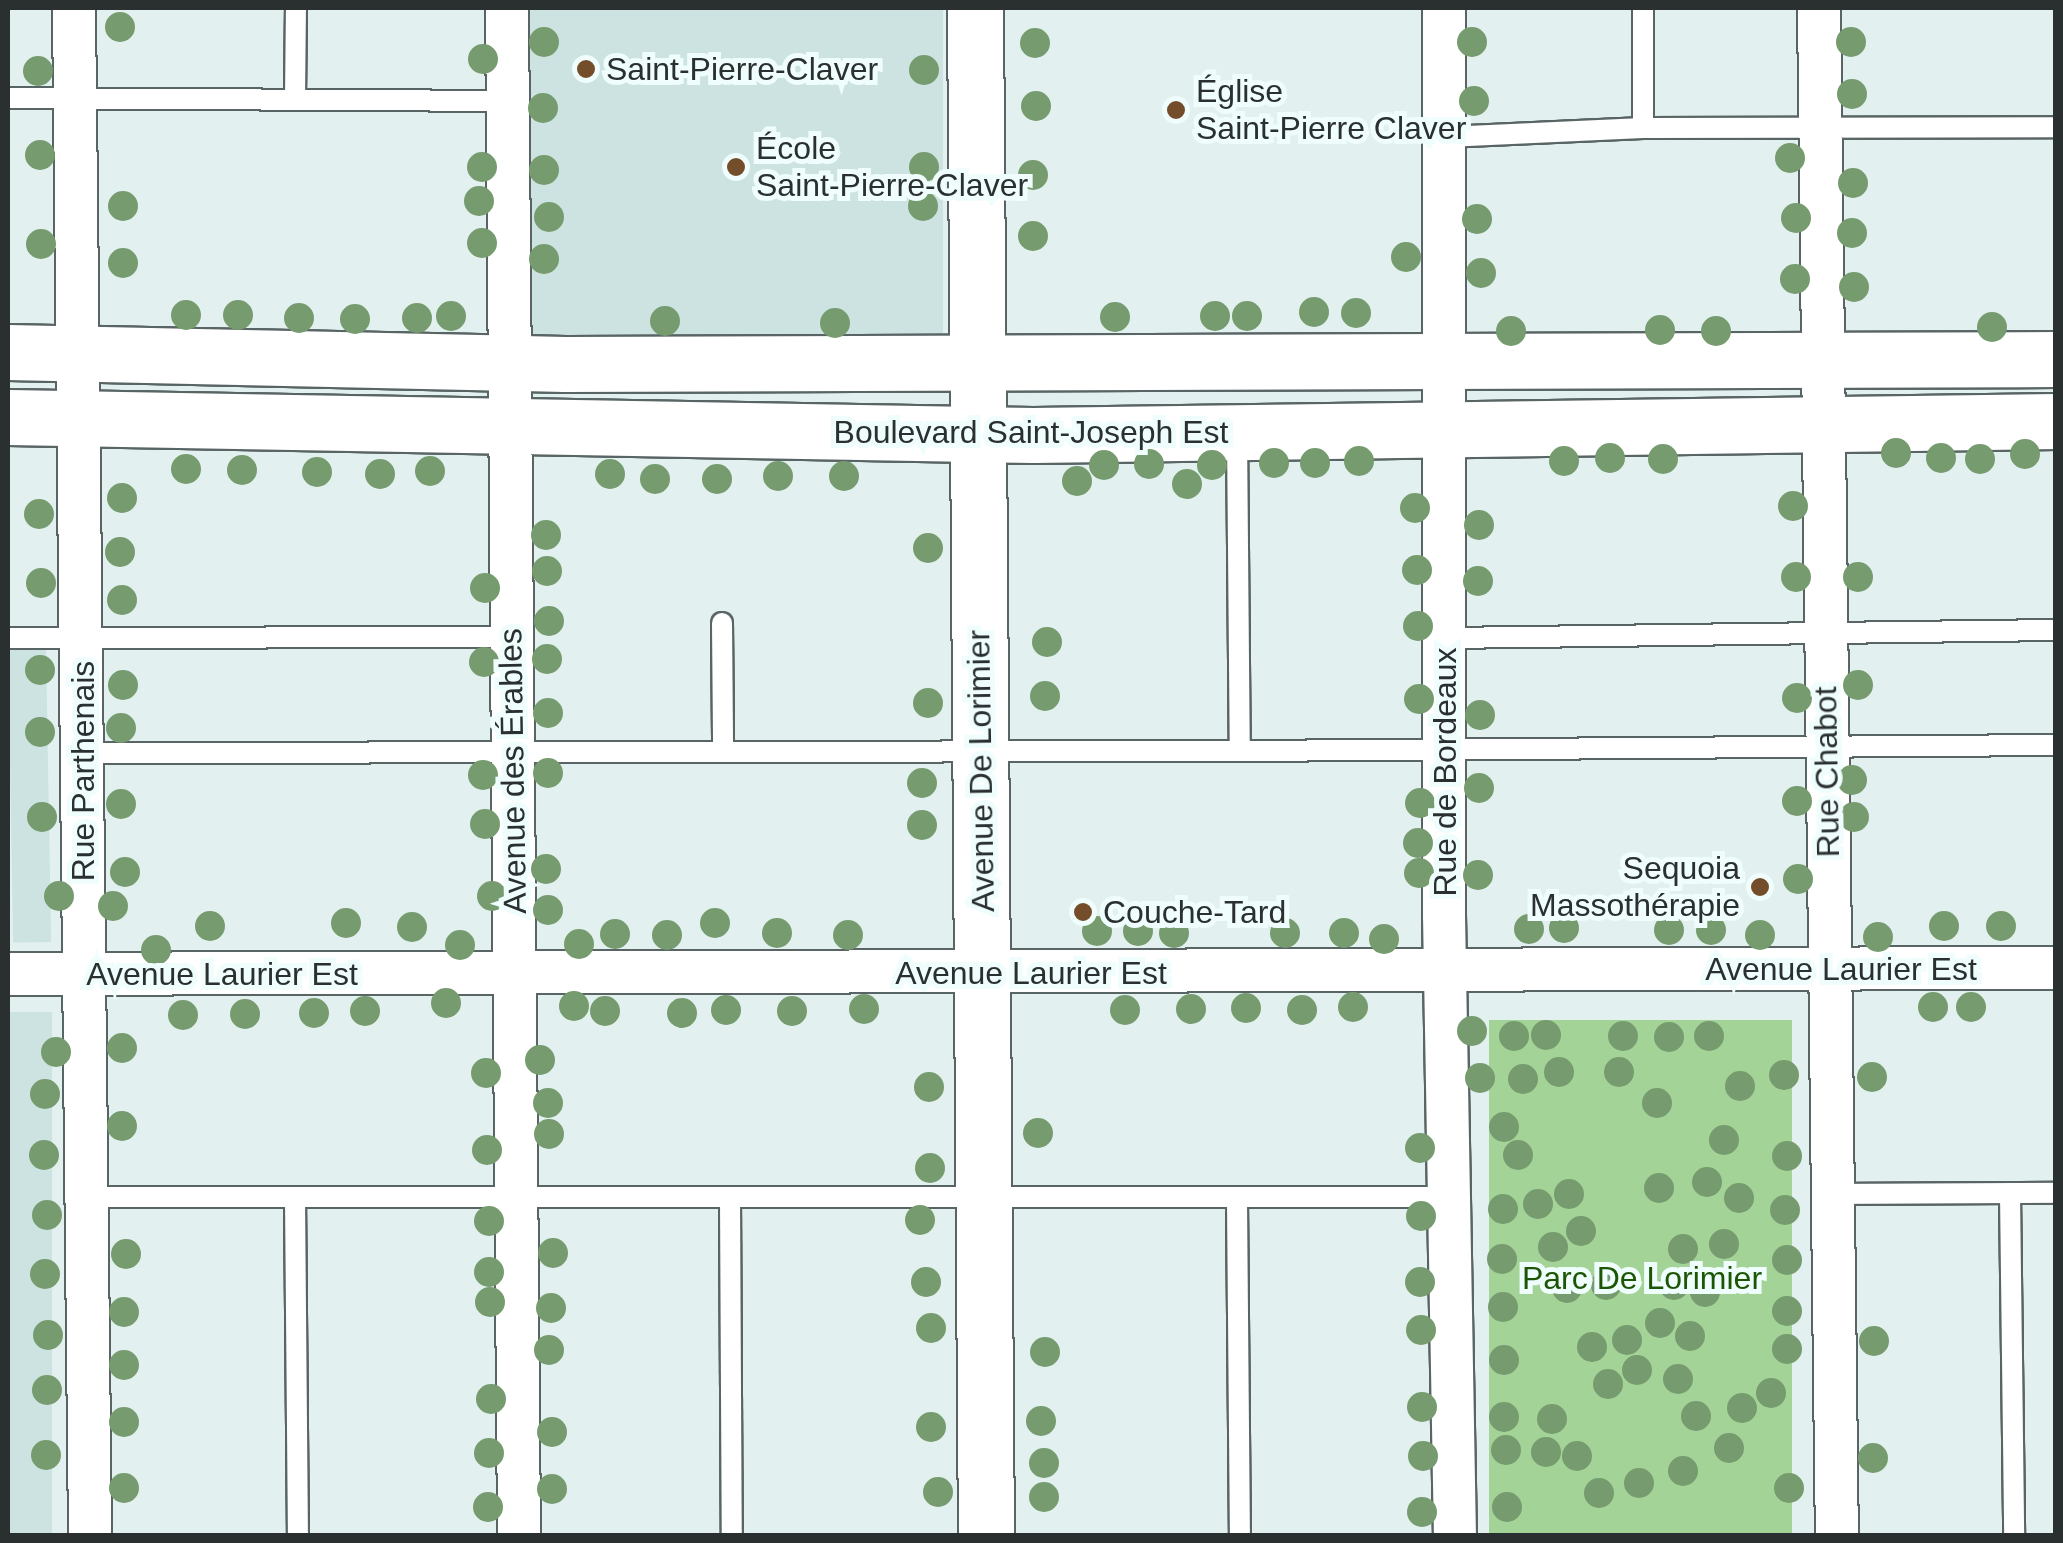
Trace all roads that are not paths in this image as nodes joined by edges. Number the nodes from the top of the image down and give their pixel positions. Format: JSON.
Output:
{"nodes":[{"id":1,"x":74,"y":8,"type":"edge"},
{"id":2,"x":296,"y":8,"type":"edge"},
{"id":3,"x":507,"y":8,"type":"edge"},
{"id":4,"x":975,"y":8,"type":"edge"},
{"id":5,"x":1444,"y":8,"type":"edge"},
{"id":6,"x":1642,"y":8,"type":"edge"},
{"id":7,"x":1819,"y":8,"type":"edge"},
{"id":8,"x":74,"y":96,"type":"junction"},
{"id":9,"x":8,"y":98,"type":"edge"},
{"id":10,"x":295,"y":99,"type":"junction"},
{"id":11,"x":508,"y":101,"type":"junction"},
{"id":12,"x":2056,"y":127,"type":"edge"},
{"id":13,"x":1643,"y":128,"type":"junction"},
{"id":14,"x":1820,"y":128,"type":"junction"},
{"id":15,"x":1446,"y":137,"type":"junction"},
{"id":16,"x":8,"y":352,"type":"edge"},
{"id":17,"x":79,"y":353,"type":"junction"},
{"id":18,"x":2056,"y":359,"type":"edge"},
{"id":19,"x":1823,"y":360,"type":"junction"},
{"id":20,"x":1442,"y":361,"type":"junction"},
{"id":21,"x":510,"y":363,"type":"junction"},
{"id":22,"x":976,"y":365,"type":"junction"},
{"id":23,"x":8,"y":417,"type":"edge"},
{"id":24,"x":79,"y":419,"type":"junction"},
{"id":25,"x":2056,"y":421,"type":"edge"},
{"id":26,"x":1823,"y":424,"type":"junction"},
{"id":27,"x":510,"y":427,"type":"junction"},
{"id":28,"x":1445,"y":429,"type":"junction"},
{"id":29,"x":1236,"y":430,"type":"junction"},
{"id":30,"x":976,"y":435,"type":"junction"},
{"id":31,"x":722,"y":623,"type":"dead end"},
{"id":32,"x":2056,"y":630,"type":"edge"},
{"id":33,"x":1826,"y":634,"type":"junction"},
{"id":34,"x":512,"y":637,"type":"junction"},
{"id":35,"x":8,"y":638,"type":"edge"},
{"id":36,"x":82,"y":638,"type":"junction"},
{"id":37,"x":1446,"y":638,"type":"junction"},
{"id":38,"x":2056,"y":745,"type":"edge"},
{"id":39,"x":1826,"y":747,"type":"junction"},
{"id":40,"x":983,"y":748,"type":"junction"},
{"id":41,"x":1447,"y":748,"type":"junction"},
{"id":42,"x":723,"y":750,"type":"junction"},
{"id":43,"x":1240,"y":751,"type":"junction"},
{"id":44,"x":83,"y":753,"type":"junction"},
{"id":45,"x":512,"y":754,"type":"junction"},
{"id":46,"x":2056,"y":968,"type":"edge"},
{"id":47,"x":1832,"y":970,"type":"junction"},
{"id":48,"x":1444,"y":971,"type":"junction"},
{"id":49,"x":8,"y":974,"type":"edge"},
{"id":50,"x":85,"y":974,"type":"junction"},
{"id":51,"x":516,"y":974,"type":"junction"},
{"id":52,"x":983,"y":975,"type":"junction"},
{"id":53,"x":2010,"y":1193,"type":"junction"},
{"id":54,"x":2056,"y":1193,"type":"edge"},
{"id":55,"x":1834,"y":1194,"type":"junction"},
{"id":56,"x":983,"y":1195,"type":"junction"},
{"id":57,"x":88,"y":1197,"type":"junction"},
{"id":58,"x":295,"y":1197,"type":"junction"},
{"id":59,"x":1451,"y":1197,"type":"junction"},
{"id":60,"x":730,"y":1199,"type":"junction"},
{"id":61,"x":518,"y":1200,"type":"junction"},
{"id":62,"x":1237,"y":1201,"type":"junction"},
{"id":63,"x":90,"y":1536,"type":"edge"},
{"id":64,"x":298,"y":1536,"type":"edge"},
{"id":65,"x":519,"y":1536,"type":"edge"},
{"id":66,"x":732,"y":1536,"type":"edge"},
{"id":67,"x":986,"y":1536,"type":"edge"},
{"id":68,"x":1240,"y":1536,"type":"edge"},
{"id":69,"x":1455,"y":1536,"type":"edge"},
{"id":70,"x":1837,"y":1536,"type":"edge"},
{"id":71,"x":2014,"y":1536,"type":"edge"}],
"edges":[{"from":1,"to":8,"type":"street","name":"Rue Parthenais"},
{"from":2,"to":10,"type":"lane"},
{"from":3,"to":11,"type":"street","name":"Avenue des Érables"},
{"from":4,"to":22,"type":"main road","name":"Avenue De Lorimier"},
{"from":5,"to":15,"type":"street","name":"Rue de Bordeaux"},
{"from":6,"to":13,"type":"lane"},
{"from":7,"to":14,"type":"street","name":"Rue Chabot"},
{"from":8,"to":9,"type":"lane"},
{"from":8,"to":10,"type":"lane"},
{"from":8,"to":17,"type":"street","name":"Rue Parthenais"},
{"from":10,"to":11,"type":"lane"},
{"from":11,"to":21,"type":"street","name":"Avenue des Érables"},
{"from":12,"to":14,"type":"lane"},
{"from":13,"to":14,"type":"lane"},
{"from":13,"to":15,"type":"lane"},
{"from":14,"to":19,"type":"street","name":"Rue Chabot"},
{"from":15,"to":20,"type":"street","name":"Rue de Bordeaux"},
{"from":16,"to":17,"type":"main road","name":"Boulevard Saint-Joseph Est"},
{"from":17,"to":21,"type":"main road","name":"Boulevard Saint-Joseph Est"},
{"from":17,"to":24,"type":"street","name":"Rue Parthenais"},
{"from":18,"to":19,"type":"main road","name":"Boulevard Saint-Joseph Est"},
{"from":19,"to":20,"type":"main road","name":"Boulevard Saint-Joseph Est"},
{"from":19,"to":26,"type":"street","name":"Rue Chabot"},
{"from":20,"to":22,"type":"main road","name":"Boulevard Saint-Joseph Est"},
{"from":20,"to":28,"type":"street","name":"Rue de Bordeaux"},
{"from":21,"to":22,"type":"main road","name":"Boulevard Saint-Joseph Est"},
{"from":21,"to":27,"type":"street","name":"Avenue des Érables"},
{"from":22,"to":30,"type":"main road","name":"Avenue De Lorimier"},
{"from":23,"to":24,"type":"main road","name":"Boulevard Saint-Joseph Est"},
{"from":24,"to":27,"type":"main road","name":"Boulevard Saint-Joseph Est"},
{"from":24,"to":36,"type":"street","name":"Rue Parthenais"},
{"from":25,"to":26,"type":"main road","name":"Boulevard Saint-Joseph Est"},
{"from":26,"to":28,"type":"main road","name":"Boulevard Saint-Joseph Est"},
{"from":26,"to":33,"type":"street","name":"Rue Chabot"},
{"from":27,"to":30,"type":"main road","name":"Boulevard Saint-Joseph Est"},
{"from":27,"to":34,"type":"street","name":"Avenue des Érables"},
{"from":28,"to":29,"type":"main road","name":"Boulevard Saint-Joseph Est"},
{"from":28,"to":37,"type":"street","name":"Rue de Bordeaux"},
{"from":29,"to":30,"type":"main road","name":"Boulevard Saint-Joseph Est"},
{"from":29,"to":43,"type":"lane"},
{"from":30,"to":40,"type":"main road","name":"Avenue De Lorimier"},
{"from":31,"to":42,"type":"lane"},
{"from":32,"to":33,"type":"lane"},
{"from":33,"to":37,"type":"lane"},
{"from":33,"to":39,"type":"street","name":"Rue Chabot"},
{"from":34,"to":36,"type":"lane"},
{"from":34,"to":45,"type":"street","name":"Avenue des Érables"},
{"from":35,"to":36,"type":"lane"},
{"from":36,"to":44,"type":"street","name":"Rue Parthenais"},
{"from":37,"to":41,"type":"street","name":"Rue de Bordeaux"},
{"from":38,"to":39,"type":"lane"},
{"from":39,"to":41,"type":"lane"},
{"from":39,"to":47,"type":"street","name":"Rue Chabot"},
{"from":40,"to":42,"type":"lane"},
{"from":40,"to":43,"type":"lane"},
{"from":40,"to":52,"type":"main road","name":"Avenue De Lorimier"},
{"from":41,"to":43,"type":"lane"},
{"from":41,"to":48,"type":"street","name":"Rue de Bordeaux"},
{"from":42,"to":45,"type":"lane"},
{"from":44,"to":45,"type":"lane"},
{"from":44,"to":50,"type":"street","name":"Rue Parthenais"},
{"from":45,"to":51,"type":"street","name":"Avenue des Érables"},
{"from":46,"to":47,"type":"street","name":"Avenue Laurier Est"},
{"from":47,"to":48,"type":"street","name":"Avenue Laurier Est"},
{"from":47,"to":55,"type":"street","name":"Rue Chabot"},
{"from":48,"to":52,"type":"street","name":"Avenue Laurier Est"},
{"from":48,"to":59,"type":"street","name":"Rue de Bordeaux"},
{"from":49,"to":50,"type":"street","name":"Avenue Laurier Est"},
{"from":50,"to":51,"type":"street","name":"Avenue Laurier Est"},
{"from":50,"to":57,"type":"street","name":"Rue Parthenais"},
{"from":51,"to":52,"type":"street","name":"Avenue Laurier Est"},
{"from":51,"to":61,"type":"street","name":"Avenue des Érables"},
{"from":52,"to":56,"type":"main road","name":"Avenue De Lorimier"},
{"from":53,"to":54,"type":"lane"},
{"from":53,"to":55,"type":"lane"},
{"from":53,"to":71,"type":"lane"},
{"from":55,"to":70,"type":"street","name":"Rue Chabot"},
{"from":56,"to":60,"type":"lane"},
{"from":56,"to":62,"type":"lane"},
{"from":56,"to":67,"type":"main road","name":"Avenue De Lorimier"},
{"from":57,"to":58,"type":"lane"},
{"from":57,"to":63,"type":"street","name":"Rue Parthenais"},
{"from":58,"to":61,"type":"lane"},
{"from":58,"to":64,"type":"lane"},
{"from":59,"to":62,"type":"lane"},
{"from":59,"to":69,"type":"street","name":"Rue de Bordeaux"},
{"from":60,"to":61,"type":"lane"},
{"from":60,"to":66,"type":"lane"},
{"from":61,"to":65,"type":"street","name":"Avenue des Érables"},
{"from":62,"to":68,"type":"lane"}]}
